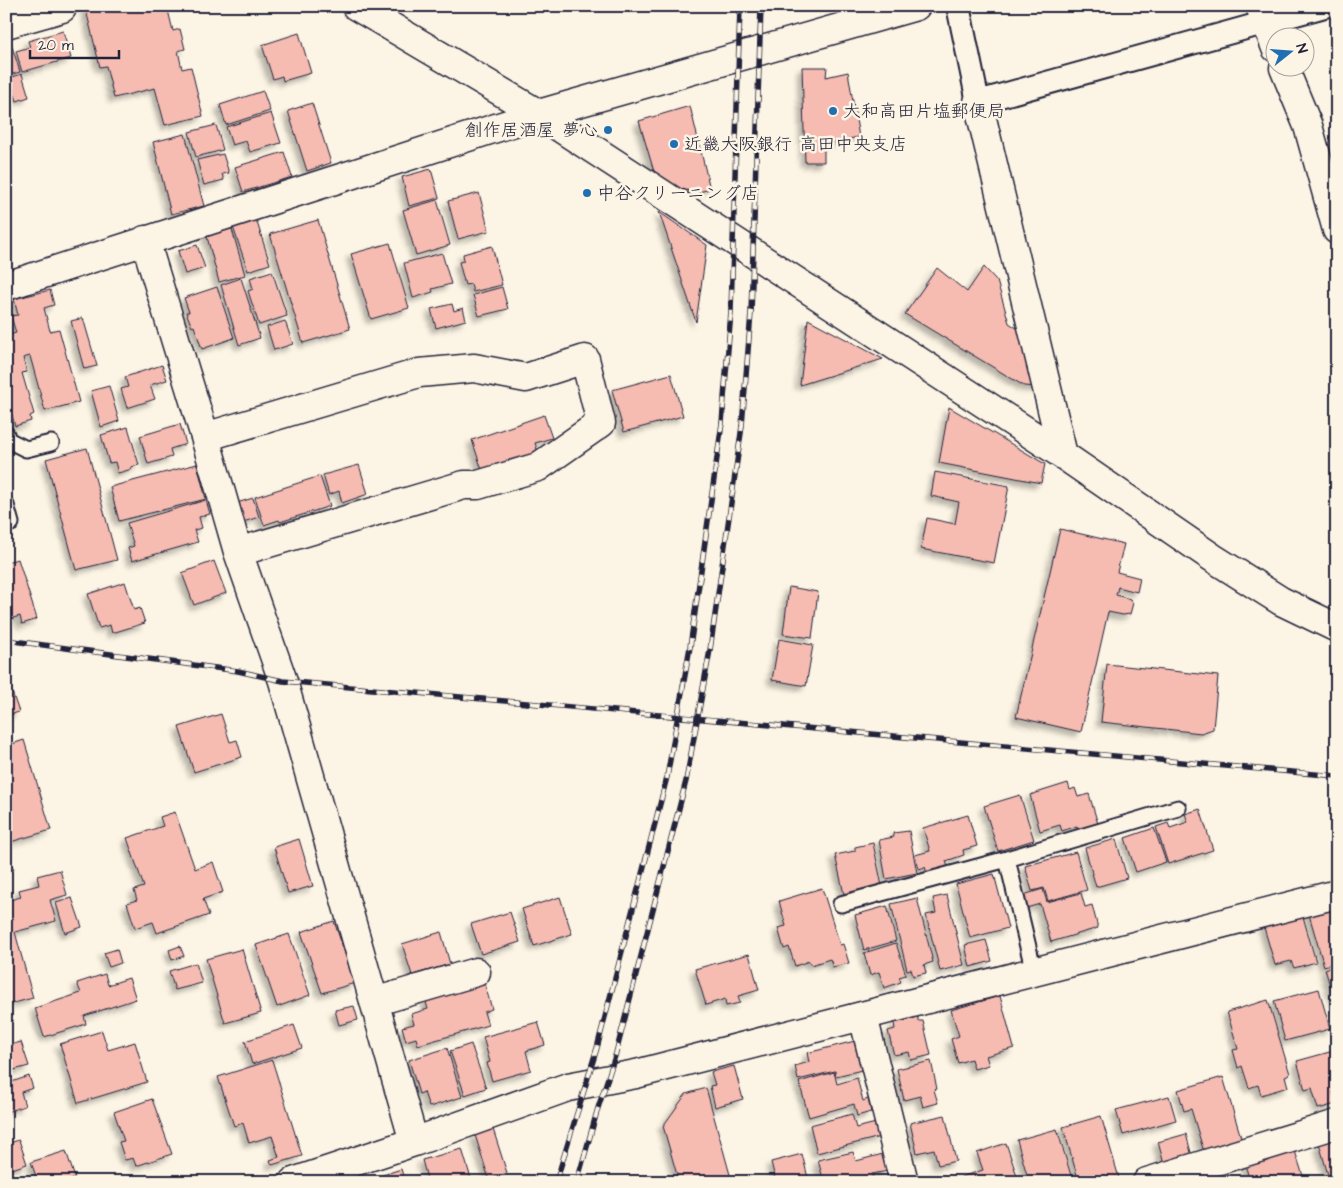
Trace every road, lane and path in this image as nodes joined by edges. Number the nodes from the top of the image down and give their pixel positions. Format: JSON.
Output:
{"nodes":[{"id":1,"x":356,"y":6,"type":"edge"},
{"id":2,"x":916,"y":6,"type":"edge"},
{"id":3,"x":958,"y":6,"type":"edge"},
{"id":4,"x":1325,"y":6,"type":"edge"},
{"id":5,"x":62,"y":8,"type":"dead end"},
{"id":6,"x":1262,"y":14,"type":"edge"},
{"id":7,"x":6,"y":24,"type":"edge"},
{"id":8,"x":1268,"y":28,"type":"edge"},
{"id":9,"x":1288,"y":78,"type":"edge"},
{"id":10,"x":978,"y":102,"type":"junction"},
{"id":11,"x":539,"y":114,"type":"junction"},
{"id":12,"x":1337,"y":230,"type":"edge"},
{"id":13,"x":145,"y":240,"type":"junction"},
{"id":14,"x":6,"y":286,"type":"edge"},
{"id":15,"x":6,"y":434,"type":"edge"},
{"id":16,"x":205,"y":437,"type":"junction"},
{"id":17,"x":51,"y":444,"type":"dead end"},
{"id":18,"x":1063,"y":455,"type":"junction"},
{"id":19,"x":6,"y":505,"type":"edge"},
{"id":20,"x":11,"y":523,"type":"dead end"},
{"id":21,"x":238,"y":552,"type":"junction"},
{"id":22,"x":1337,"y":628,"type":"edge"},
{"id":23,"x":1178,"y":808,"type":"dead end"},
{"id":24,"x":1007,"y":859,"type":"junction"},
{"id":25,"x":1337,"y":894,"type":"edge"},
{"id":26,"x":842,"y":904,"type":"dead end"},
{"id":27,"x":476,"y":972,"type":"dead end"},
{"id":28,"x":1034,"y":972,"type":"junction"},
{"id":29,"x":374,"y":1002,"type":"junction"},
{"id":30,"x":863,"y":1016,"type":"junction"},
{"id":31,"x":1337,"y":1124,"type":"edge"},
{"id":32,"x":414,"y":1142,"type":"junction"},
{"id":33,"x":293,"y":1182,"type":"edge"},
{"id":34,"x":904,"y":1182,"type":"edge"},
{"id":35,"x":1147,"y":1182,"type":"edge"}],
"edges":[{"from":1,"to":11,"type":"street"},
{"from":2,"to":11,"type":"street"},
{"from":3,"to":10,"type":"street"},
{"from":4,"to":6,"type":"street"},
{"from":5,"to":7,"type":"street"},
{"from":6,"to":8,"type":"street"},
{"from":6,"to":10,"type":"street"},
{"from":9,"to":12,"type":"street"},
{"from":10,"to":18,"type":"street"},
{"from":11,"to":13,"type":"street"},
{"from":11,"to":18,"type":"street"},
{"from":13,"to":14,"type":"street"},
{"from":13,"to":16,"type":"street"},
{"from":15,"to":17,"type":"lane"},
{"from":16,"to":21,"type":"street"},
{"from":16,"to":21,"type":"street"},
{"from":18,"to":22,"type":"street"},
{"from":19,"to":20,"type":"lane"},
{"from":21,"to":29,"type":"street"},
{"from":23,"to":24,"type":"lane"},
{"from":24,"to":26,"type":"lane"},
{"from":24,"to":28,"type":"lane"},
{"from":25,"to":28,"type":"street"},
{"from":27,"to":29,"type":"street"},
{"from":28,"to":30,"type":"street"},
{"from":29,"to":32,"type":"street"},
{"from":30,"to":32,"type":"street"},
{"from":30,"to":34,"type":"street"},
{"from":31,"to":35,"type":"street"},
{"from":32,"to":33,"type":"street"}]}
